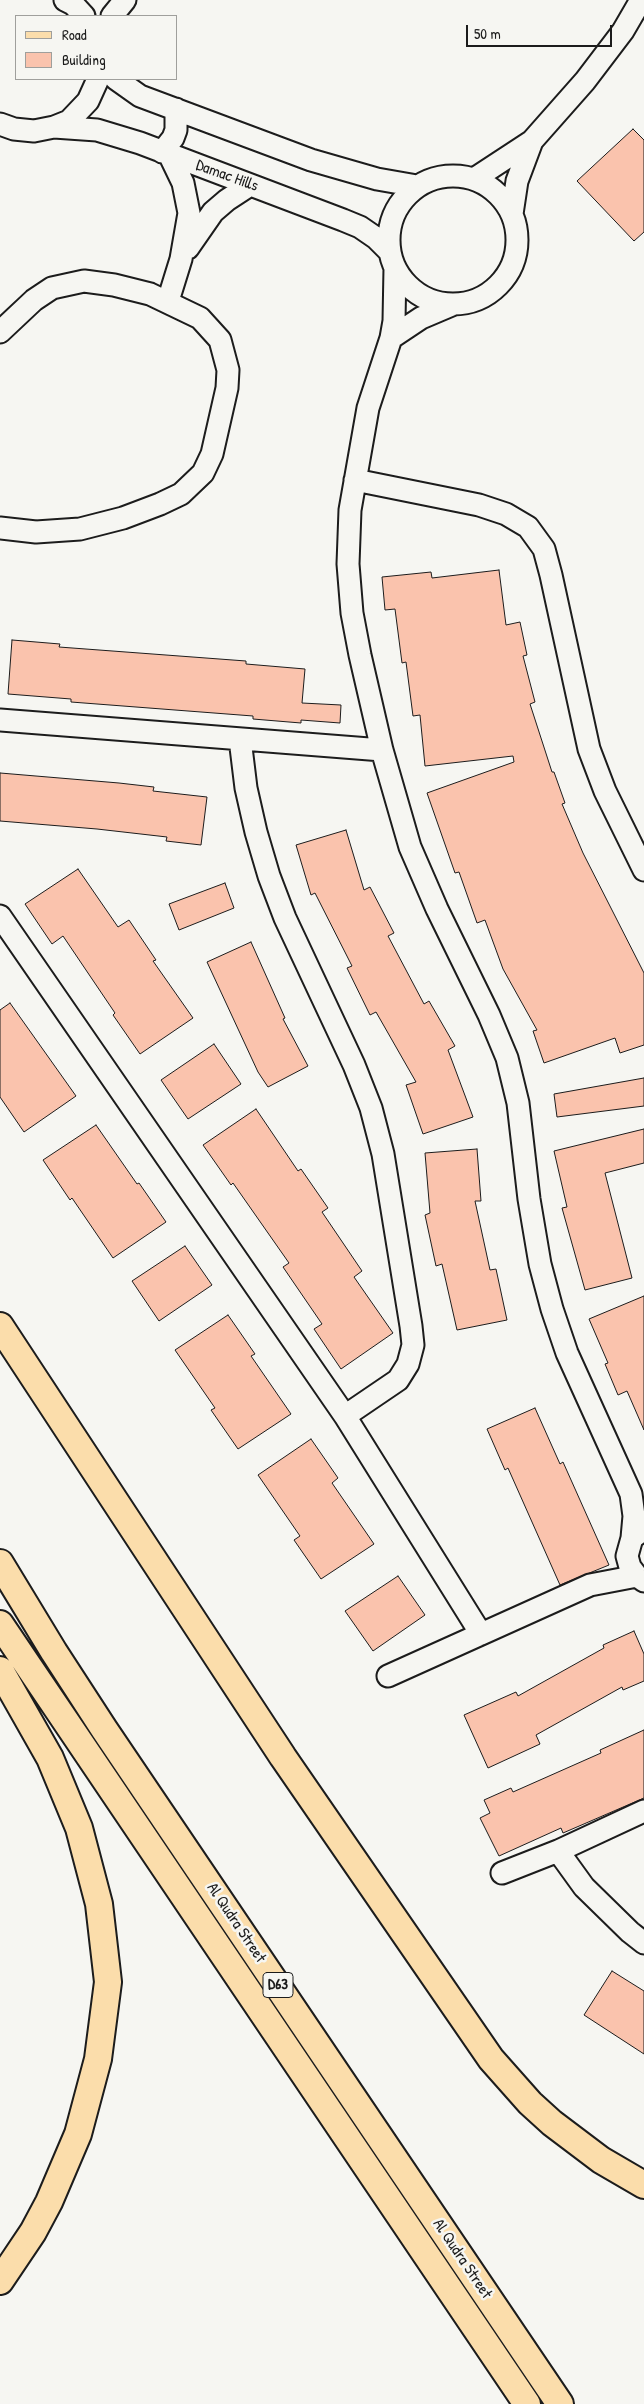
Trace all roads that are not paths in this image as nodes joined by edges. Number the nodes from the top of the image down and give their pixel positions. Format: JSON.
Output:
{"nodes":[{"id":1,"x":64,"y":0,"type":"edge"},
{"id":2,"x":125,"y":0,"type":"edge"},
{"id":3,"x":641,"y":0,"type":"edge"},
{"id":4,"x":83,"y":15,"type":"edge"},
{"id":5,"x":113,"y":15,"type":"edge"},
{"id":6,"x":98,"y":80,"type":"edge"},
{"id":7,"x":117,"y":80,"type":"edge"},
{"id":8,"x":176,"y":109,"type":"junction"},
{"id":9,"x":54,"y":127,"type":"junction"},
{"id":10,"x":5,"y":129,"type":"edge"},
{"id":11,"x":532,"y":141,"type":"junction"},
{"id":12,"x":165,"y":153,"type":"junction"},
{"id":13,"x":474,"y":179,"type":"junction"},
{"id":14,"x":250,"y":185,"type":"junction"},
{"id":15,"x":417,"y":186,"type":"junction"},
{"id":16,"x":512,"y":214,"type":"junction"},
{"id":17,"x":181,"y":259,"type":"junction"},
{"id":18,"x":392,"y":259,"type":"junction"},
{"id":19,"x":168,"y":301,"type":"junction"},
{"id":20,"x":455,"y":304,"type":"junction"},
{"id":21,"x":0,"y":332,"type":"edge"},
{"id":22,"x":391,"y":338,"type":"junction"},
{"id":23,"x":355,"y":480,"type":"junction"},
{"id":24,"x":0,"y":528,"type":"edge"},
{"id":25,"x":0,"y":720,"type":"edge"},
{"id":26,"x":240,"y":739,"type":"junction"},
{"id":27,"x":382,"y":750,"type":"junction"},
{"id":28,"x":644,"y":870,"type":"edge"},
{"id":29,"x":0,"y":916,"type":"edge"},
{"id":30,"x":0,"y":1326,"type":"edge"},
{"id":31,"x":345,"y":1416,"type":"junction"},
{"id":32,"x":638,"y":1500,"type":"edge"},
{"id":33,"x":634,"y":1541,"type":"edge"},
{"id":34,"x":0,"y":1563,"type":"edge"},
{"id":35,"x":640,"y":1579,"type":"edge"},
{"id":36,"x":590,"y":1585,"type":"junction"},
{"id":37,"x":0,"y":1624,"type":"edge"},
{"id":38,"x":481,"y":1634,"type":"junction"},
{"id":39,"x":0,"y":1670,"type":"edge"},
{"id":40,"x":388,"y":1676,"type":"dead end"},
{"id":41,"x":644,"y":1811,"type":"edge"},
{"id":42,"x":558,"y":1851,"type":"junction"},
{"id":43,"x":502,"y":1873,"type":"dead end"},
{"id":44,"x":644,"y":1943,"type":"edge"},
{"id":45,"x":644,"y":2185,"type":"edge"},
{"id":46,"x":0,"y":2281,"type":"edge"},
{"id":47,"x":527,"y":2404,"type":"edge"},
{"id":48,"x":560,"y":2404,"type":"edge"}],
"edges":[{"from":1,"to":4,"type":"street"},
{"from":2,"to":5,"type":"street"},
{"from":3,"to":11,"type":"street"},
{"from":6,"to":9,"type":"street"},
{"from":7,"to":8,"type":"street"},
{"from":8,"to":12,"type":"street"},
{"from":8,"to":15,"type":"street"},
{"from":9,"to":10,"type":"street"},
{"from":9,"to":12,"type":"street","name":"Damac Hills"},
{"from":11,"to":13,"type":"street"},
{"from":11,"to":16,"type":"street"},
{"from":12,"to":14,"type":"street","name":"Damac Hills"},
{"from":12,"to":17,"type":"street"},
{"from":13,"to":15,"type":"street"},
{"from":13,"to":16,"type":"street"},
{"from":14,"to":17,"type":"street"},
{"from":14,"to":18,"type":"street","name":"Damac Hills"},
{"from":15,"to":18,"type":"street"},
{"from":16,"to":20,"type":"street"},
{"from":17,"to":19,"type":"street"},
{"from":18,"to":20,"type":"street"},
{"from":18,"to":22,"type":"street"},
{"from":19,"to":21,"type":"street"},
{"from":19,"to":24,"type":"street"},
{"from":20,"to":22,"type":"street"},
{"from":22,"to":23,"type":"street"},
{"from":23,"to":27,"type":"street"},
{"from":23,"to":28,"type":"street"},
{"from":25,"to":26,"type":"street"},
{"from":26,"to":27,"type":"street"},
{"from":26,"to":31,"type":"street"},
{"from":27,"to":32,"type":"street"},
{"from":29,"to":31,"type":"street"},
{"from":30,"to":45,"type":"main road"},
{"from":31,"to":38,"type":"street"},
{"from":32,"to":33,"type":"street"},
{"from":33,"to":35,"type":"street"},
{"from":33,"to":36,"type":"street"},
{"from":34,"to":48,"type":"main road","name":"Al Qudra Street","number":"D63"},
{"from":35,"to":36,"type":"street"},
{"from":36,"to":38,"type":"street"},
{"from":37,"to":47,"type":"main road","name":"Al Qudra Street","number":"D63"},
{"from":38,"to":40,"type":"street"},
{"from":39,"to":46,"type":"main road"},
{"from":41,"to":42,"type":"street"},
{"from":42,"to":43,"type":"street"},
{"from":42,"to":44,"type":"street"}]}
